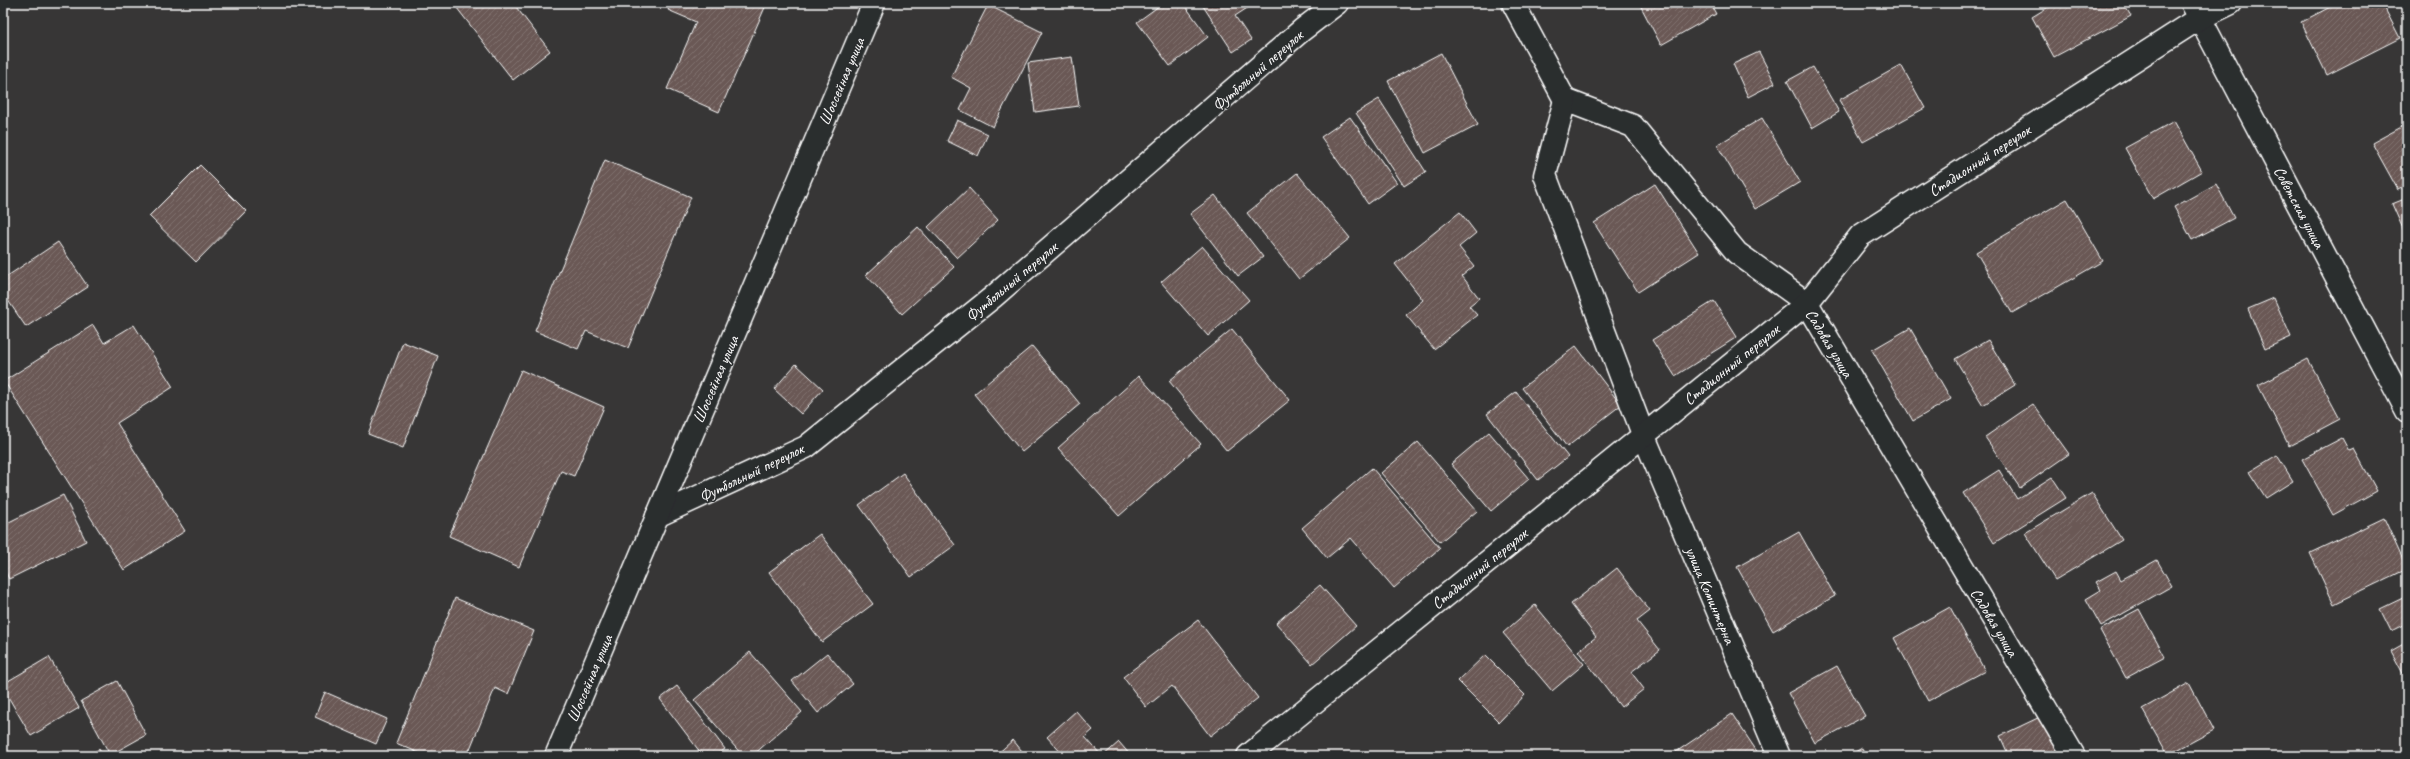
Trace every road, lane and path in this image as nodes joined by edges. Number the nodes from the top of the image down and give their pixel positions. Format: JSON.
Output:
{"nodes":[{"id":1,"x":874,"y":3,"type":"edge"},
{"id":2,"x":1337,"y":3,"type":"edge"},
{"id":3,"x":1513,"y":3,"type":"edge"},
{"id":4,"x":2231,"y":3,"type":"edge"},
{"id":5,"x":2196,"y":11,"type":"edge"},
{"id":6,"x":1565,"y":100,"type":"junction"},
{"id":7,"x":1807,"y":303,"type":"junction"},
{"id":8,"x":2407,"y":411,"type":"edge"},
{"id":9,"x":1643,"y":434,"type":"junction"},
{"id":10,"x":657,"y":516,"type":"junction"},
{"id":11,"x":556,"y":756,"type":"edge"},
{"id":12,"x":1248,"y":756,"type":"edge"},
{"id":13,"x":1779,"y":756,"type":"edge"},
{"id":14,"x":2074,"y":756,"type":"edge"}],
"edges":[{"from":1,"to":10,"type":"street","name":"Шоссейная улица"},
{"from":2,"to":10,"type":"street","name":"Футбольный переулок"},
{"from":3,"to":6,"type":"street"},
{"from":4,"to":5,"type":"street","name":"Стадионный переулок"},
{"from":5,"to":7,"type":"street","name":"Стадионный переулок"},
{"from":5,"to":8,"type":"street","name":"Советская улица"},
{"from":6,"to":7,"type":"street","name":"Садовая улица"},
{"from":6,"to":9,"type":"street","name":"улица Коминтерна"},
{"from":7,"to":9,"type":"street","name":"Стадионный переулок"},
{"from":7,"to":14,"type":"street","name":"Садовая улица"},
{"from":9,"to":12,"type":"street","name":"Стадионный переулок"},
{"from":9,"to":13,"type":"street","name":"улица Коминтерна"},
{"from":10,"to":11,"type":"street","name":"Шоссейная улица"}]}
